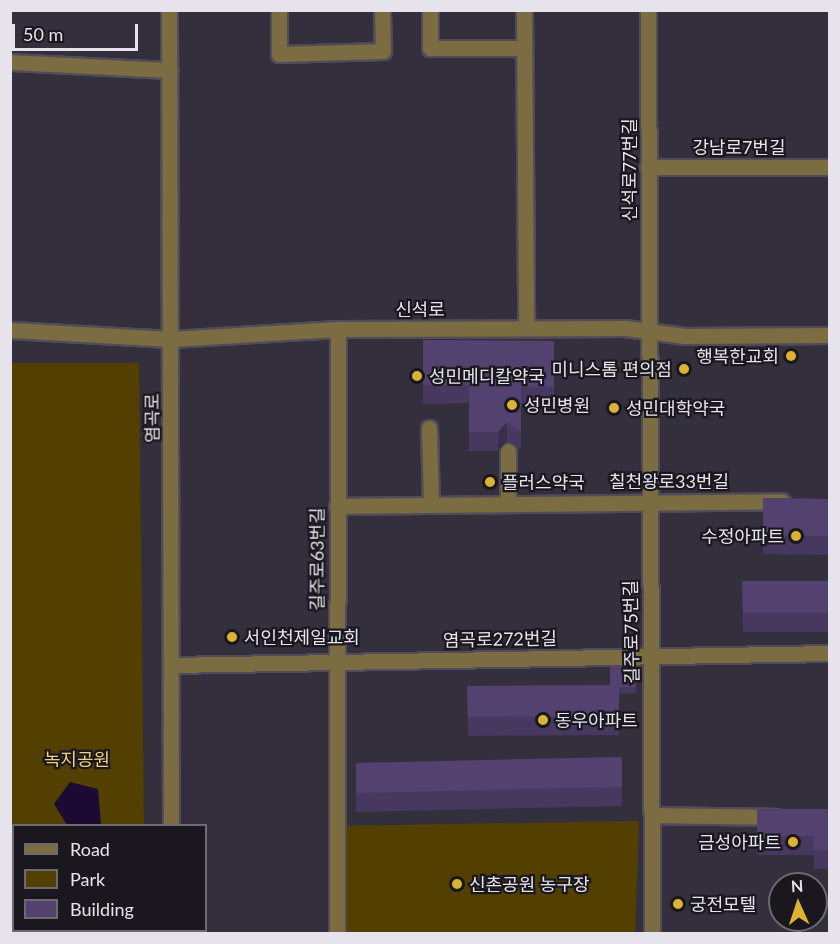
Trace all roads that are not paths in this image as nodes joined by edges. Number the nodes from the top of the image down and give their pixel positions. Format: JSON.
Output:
{"nodes":[{"id":1,"x":169,"y":10,"type":"edge"},
{"id":2,"x":279,"y":10,"type":"edge"},
{"id":3,"x":382,"y":10,"type":"edge"},
{"id":4,"x":430,"y":10,"type":"edge"},
{"id":5,"x":524,"y":10,"type":"edge"},
{"id":6,"x":648,"y":10,"type":"edge"},
{"id":7,"x":524,"y":48,"type":"junction"},
{"id":8,"x":10,"y":62,"type":"edge"},
{"id":9,"x":170,"y":70,"type":"junction"},
{"id":10,"x":648,"y":167,"type":"junction"},
{"id":11,"x":830,"y":167,"type":"edge"},
{"id":12,"x":526,"y":328,"type":"junction"},
{"id":13,"x":338,"y":329,"type":"junction"},
{"id":14,"x":10,"y":330,"type":"edge"},
{"id":15,"x":649,"y":330,"type":"junction"},
{"id":16,"x":830,"y":335,"type":"edge"},
{"id":17,"x":171,"y":339,"type":"junction"},
{"id":18,"x":429,"y":428,"type":"dead end"},
{"id":19,"x":508,"y":451,"type":"dead end"},
{"id":20,"x":649,"y":500,"type":"junction"},
{"id":21,"x":796,"y":501,"type":"edge"},
{"id":22,"x":508,"y":502,"type":"junction"},
{"id":23,"x":431,"y":504,"type":"junction"},
{"id":24,"x":337,"y":506,"type":"junction"},
{"id":25,"x":830,"y":653,"type":"edge"},
{"id":26,"x":651,"y":655,"type":"junction"},
{"id":27,"x":337,"y":662,"type":"junction"},
{"id":28,"x":171,"y":666,"type":"junction"},
{"id":29,"x":653,"y":815,"type":"junction"},
{"id":30,"x":794,"y":818,"type":"edge"},
{"id":31,"x":171,"y":824,"type":"edge"},
{"id":32,"x":337,"y":933,"type":"edge"},
{"id":33,"x":652,"y":933,"type":"edge"}],
"edges":[{"from":1,"to":9,"type":"street","name":"염곡로"},
{"from":2,"to":3,"type":"street"},
{"from":4,"to":7,"type":"street"},
{"from":5,"to":7,"type":"street"},
{"from":6,"to":10,"type":"street","name":"신석로77번길"},
{"from":7,"to":12,"type":"street"},
{"from":8,"to":9,"type":"street"},
{"from":9,"to":17,"type":"street","name":"염곡로"},
{"from":10,"to":11,"type":"street","name":"강남로7번길"},
{"from":10,"to":15,"type":"street","name":"신석로77번길"},
{"from":12,"to":13,"type":"street","name":"신석로"},
{"from":12,"to":15,"type":"street","name":"신석로"},
{"from":13,"to":17,"type":"street","name":"신석로"},
{"from":13,"to":24,"type":"street","name":"길주로63번길"},
{"from":14,"to":17,"type":"street","name":"신석로"},
{"from":15,"to":16,"type":"street","name":"신석로"},
{"from":15,"to":20,"type":"street","name":"길주로75번길"},
{"from":17,"to":28,"type":"street","name":"염곡로"},
{"from":18,"to":23,"type":"street"},
{"from":19,"to":22,"type":"street"},
{"from":20,"to":21,"type":"street","name":"칠천왕로33번길"},
{"from":20,"to":22,"type":"street","name":"칠천왕로33번길"},
{"from":20,"to":26,"type":"street","name":"길주로75번길"},
{"from":22,"to":23,"type":"street","name":"칠천왕로33번길"},
{"from":23,"to":24,"type":"street","name":"칠천왕로33번길"},
{"from":24,"to":27,"type":"street","name":"길주로63번길"},
{"from":25,"to":26,"type":"street","name":"염곡로272번길"},
{"from":26,"to":27,"type":"street","name":"염곡로272번길"},
{"from":26,"to":29,"type":"street","name":"길주로75번길"},
{"from":27,"to":28,"type":"street","name":"염곡로272번길"},
{"from":27,"to":32,"type":"street","name":"길주로63번길"},
{"from":28,"to":31,"type":"street","name":"염곡로"},
{"from":29,"to":30,"type":"street"},
{"from":29,"to":33,"type":"street","name":"길주로75번길"}]}
